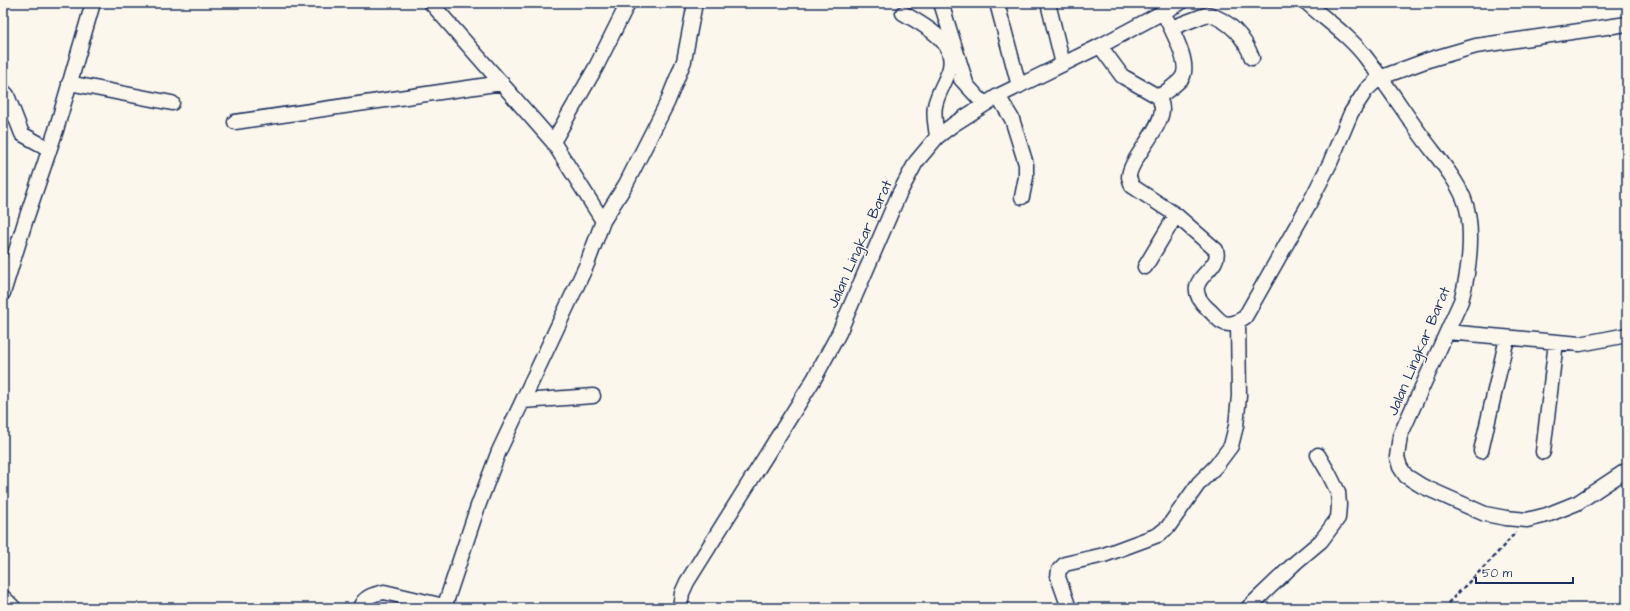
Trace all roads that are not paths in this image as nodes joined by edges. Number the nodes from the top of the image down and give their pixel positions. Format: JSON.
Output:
{"nodes":[{"id":1,"x":93,"y":3,"type":"edge"},
{"id":2,"x":431,"y":3,"type":"edge"},
{"id":3,"x":628,"y":3,"type":"edge"},
{"id":4,"x":695,"y":3,"type":"edge"},
{"id":5,"x":941,"y":3,"type":"edge"},
{"id":6,"x":997,"y":3,"type":"edge"},
{"id":7,"x":1048,"y":3,"type":"edge"},
{"id":8,"x":1180,"y":3,"type":"edge"},
{"id":9,"x":1307,"y":3,"type":"edge"},
{"id":10,"x":1164,"y":12,"type":"junction"},
{"id":11,"x":903,"y":13,"type":"dead end"},
{"id":12,"x":1627,"y":24,"type":"edge"},
{"id":13,"x":1171,"y":28,"type":"junction"},
{"id":14,"x":1100,"y":46,"type":"junction"},
{"id":15,"x":1252,"y":58,"type":"dead end"},
{"id":16,"x":1063,"y":64,"type":"junction"},
{"id":17,"x":950,"y":70,"type":"junction"},
{"id":18,"x":1379,"y":78,"type":"junction"},
{"id":19,"x":69,"y":83,"type":"junction"},
{"id":20,"x":502,"y":83,"type":"junction"},
{"id":21,"x":967,"y":86,"type":"junction"},
{"id":22,"x":1019,"y":86,"type":"junction"},
{"id":23,"x":3,"y":91,"type":"edge"},
{"id":24,"x":998,"y":96,"type":"junction"},
{"id":25,"x":1159,"y":97,"type":"junction"},
{"id":26,"x":172,"y":103,"type":"dead end"},
{"id":27,"x":984,"y":104,"type":"junction"},
{"id":28,"x":235,"y":122,"type":"dead end"},
{"id":29,"x":937,"y":136,"type":"junction"},
{"id":30,"x":553,"y":142,"type":"junction"},
{"id":31,"x":49,"y":149,"type":"junction"},
{"id":32,"x":1022,"y":197,"type":"dead end"},
{"id":33,"x":1176,"y":215,"type":"junction"},
{"id":34,"x":603,"y":221,"type":"junction"},
{"id":35,"x":1145,"y":267,"type":"dead end"},
{"id":36,"x":3,"y":293,"type":"edge"},
{"id":37,"x":1238,"y":322,"type":"junction"},
{"id":38,"x":1447,"y":332,"type":"junction"},
{"id":39,"x":1627,"y":335,"type":"edge"},
{"id":40,"x":1507,"y":338,"type":"junction"},
{"id":41,"x":1556,"y":342,"type":"junction"},
{"id":42,"x":593,"y":396,"type":"dead end"},
{"id":43,"x":523,"y":401,"type":"junction"},
{"id":44,"x":1481,"y":450,"type":"dead end"},
{"id":45,"x":1543,"y":452,"type":"dead end"},
{"id":46,"x":1318,"y":455,"type":"dead end"},
{"id":47,"x":1627,"y":470,"type":"edge"},
{"id":48,"x":3,"y":597,"type":"edge"},
{"id":49,"x":444,"y":607,"type":"edge"},
{"id":50,"x":14,"y":608,"type":"edge"},
{"id":51,"x":360,"y":608,"type":"edge"},
{"id":52,"x":680,"y":608,"type":"edge"},
{"id":53,"x":1069,"y":608,"type":"edge"},
{"id":54,"x":1248,"y":608,"type":"edge"}],
"edges":[{"from":1,"to":19,"type":"street"},
{"from":2,"to":20,"type":"street"},
{"from":3,"to":30,"type":"street"},
{"from":4,"to":34,"type":"street"},
{"from":5,"to":21,"type":"street"},
{"from":6,"to":22,"type":"street"},
{"from":7,"to":16,"type":"street"},
{"from":8,"to":10,"type":"street","name":"Jalan Lingkar Barat"},
{"from":9,"to":18,"type":"street","name":"Jalan Lingkar Barat"},
{"from":10,"to":13,"type":"street"},
{"from":10,"to":14,"type":"street","name":"Jalan Lingkar Barat"},
{"from":11,"to":17,"type":"street"},
{"from":12,"to":18,"type":"street"},
{"from":13,"to":15,"type":"street"},
{"from":13,"to":25,"type":"street"},
{"from":14,"to":16,"type":"street","name":"Jalan Lingkar Barat"},
{"from":14,"to":25,"type":"street"},
{"from":16,"to":22,"type":"street","name":"Jalan Lingkar Barat"},
{"from":17,"to":21,"type":"street"},
{"from":17,"to":29,"type":"street"},
{"from":18,"to":37,"type":"street"},
{"from":18,"to":38,"type":"street","name":"Jalan Lingkar Barat"},
{"from":19,"to":26,"type":"street"},
{"from":19,"to":31,"type":"street"},
{"from":20,"to":28,"type":"street"},
{"from":20,"to":30,"type":"street"},
{"from":21,"to":27,"type":"street"},
{"from":22,"to":24,"type":"street","name":"Jalan Lingkar Barat"},
{"from":23,"to":31,"type":"street"},
{"from":24,"to":27,"type":"street","name":"Jalan Lingkar Barat"},
{"from":24,"to":32,"type":"street"},
{"from":25,"to":33,"type":"street"},
{"from":27,"to":29,"type":"street","name":"Jalan Lingkar Barat"},
{"from":29,"to":52,"type":"street","name":"Jalan Lingkar Barat"},
{"from":30,"to":34,"type":"street"},
{"from":31,"to":36,"type":"street"},
{"from":33,"to":35,"type":"street"},
{"from":33,"to":37,"type":"street"},
{"from":34,"to":43,"type":"street"},
{"from":37,"to":53,"type":"street"},
{"from":38,"to":40,"type":"street"},
{"from":38,"to":47,"type":"street","name":"Jalan Lingkar Barat"},
{"from":39,"to":41,"type":"street"},
{"from":40,"to":41,"type":"street"},
{"from":40,"to":44,"type":"street"},
{"from":41,"to":45,"type":"street"},
{"from":42,"to":43,"type":"street"},
{"from":43,"to":49,"type":"street"},
{"from":46,"to":54,"type":"street"},
{"from":48,"to":50,"type":"street"},
{"from":49,"to":51,"type":"street"}]}
